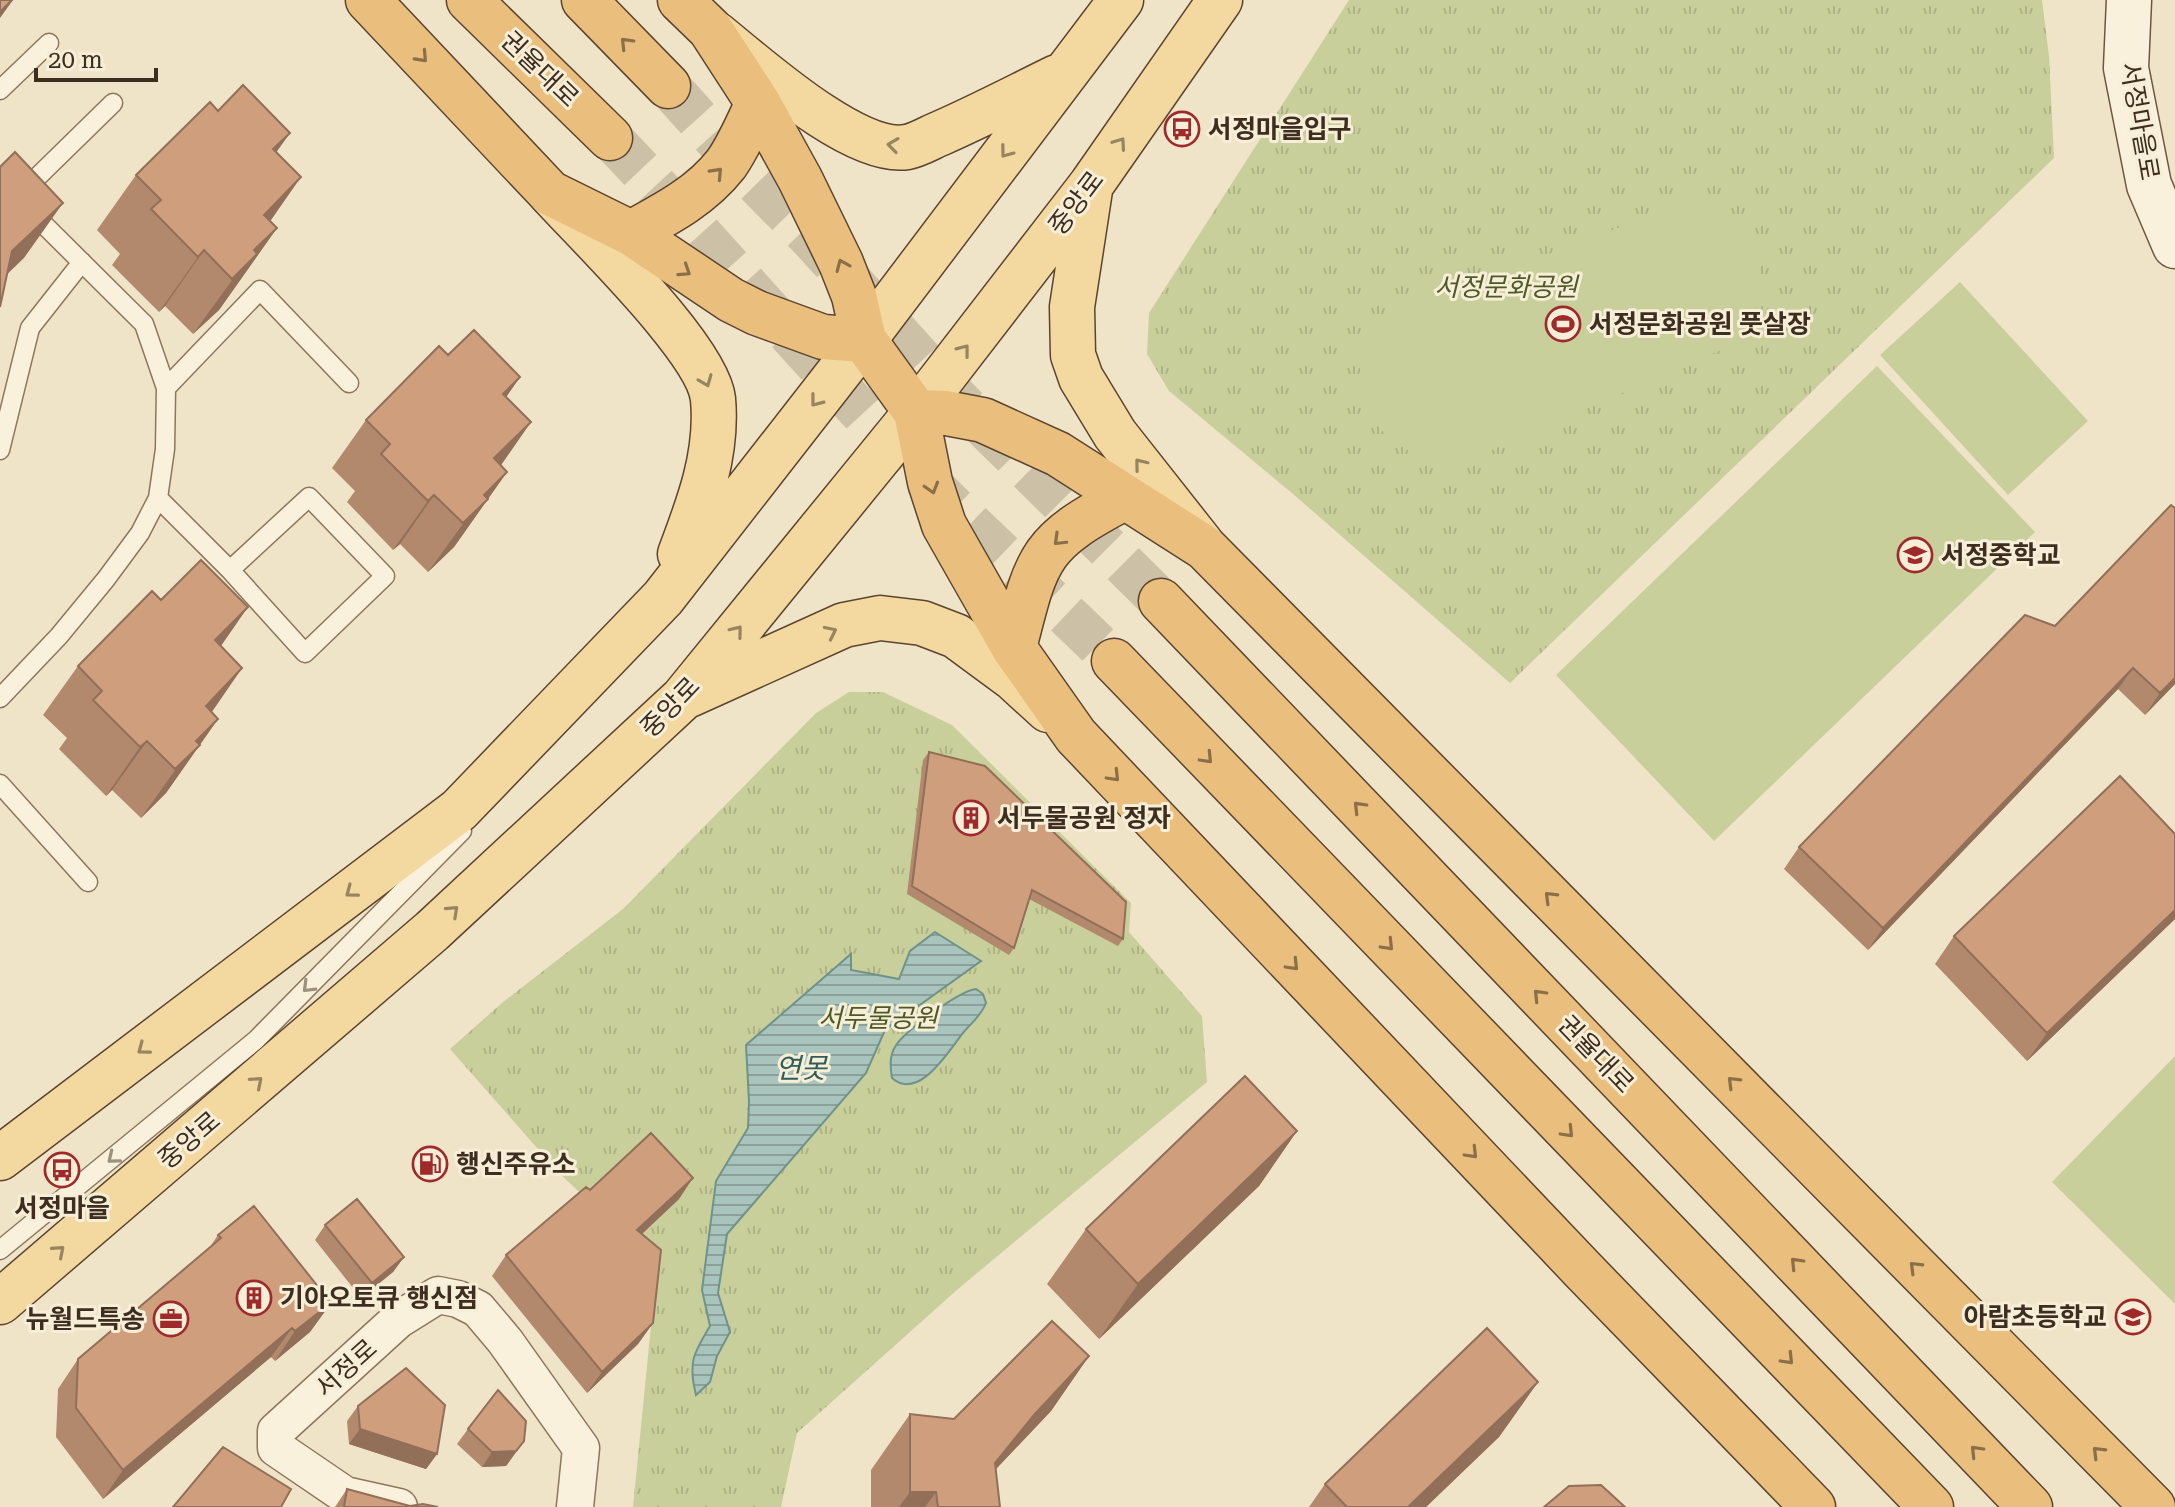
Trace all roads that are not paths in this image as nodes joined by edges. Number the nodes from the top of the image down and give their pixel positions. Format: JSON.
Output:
{"nodes":[{"id":1,"x":368,"y":0,"type":"edge"},
{"id":2,"x":469,"y":0,"type":"edge"},
{"id":3,"x":584,"y":0,"type":"edge"},
{"id":4,"x":1121,"y":0,"type":"edge"},
{"id":5,"x":1220,"y":0,"type":"edge"},
{"id":6,"x":695,"y":15,"type":"edge"},
{"id":7,"x":2128,"y":19,"type":"edge"},
{"id":8,"x":49,"y":43,"type":"dead end"},
{"id":9,"x":1066,"y":73,"type":"junction"},
{"id":10,"x":668,"y":86,"type":"tunnel mouth"},
{"id":11,"x":0,"y":90,"type":"edge"},
{"id":12,"x":113,"y":103,"type":"dead end"},
{"id":13,"x":758,"y":103,"type":"junction"},
{"id":14,"x":610,"y":138,"type":"tunnel mouth"},
{"id":15,"x":0,"y":181,"type":"edge"},
{"id":16,"x":1091,"y":185,"type":"junction"},
{"id":17,"x":550,"y":193,"type":"junction"},
{"id":18,"x":17,"y":198,"type":"junction"},
{"id":19,"x":631,"y":233,"type":"junction"},
{"id":20,"x":2175,"y":246,"type":"edge"},
{"id":21,"x":82,"y":262,"type":"junction"},
{"id":22,"x":864,"y":340,"type":"junction"},
{"id":23,"x":349,"y":383,"type":"dead end"},
{"id":24,"x":166,"y":388,"type":"junction"},
{"id":25,"x":916,"y":412,"type":"junction"},
{"id":26,"x":0,"y":450,"type":"edge"},
{"id":27,"x":158,"y":498,"type":"junction"},
{"id":28,"x":1124,"y":498,"type":"junction"},
{"id":29,"x":1205,"y":548,"type":"junction"},
{"id":30,"x":230,"y":570,"type":"junction"},
{"id":31,"x":663,"y":598,"type":"junction"},
{"id":32,"x":1161,"y":601,"type":"tunnel mouth"},
{"id":33,"x":1014,"y":648,"type":"junction"},
{"id":34,"x":1114,"y":661,"type":"tunnel mouth"},
{"id":35,"x":0,"y":698,"type":"edge"},
{"id":36,"x":683,"y":698,"type":"junction"},
{"id":37,"x":1076,"y":736,"type":"junction"},
{"id":38,"x":0,"y":784,"type":"edge"},
{"id":39,"x":88,"y":882,"type":"dead end"},
{"id":40,"x":0,"y":1158,"type":"edge"},
{"id":41,"x":0,"y":1250,"type":"edge"},
{"id":42,"x":0,"y":1302,"type":"edge"},
{"id":43,"x":399,"y":1507,"type":"edge"},
{"id":44,"x":575,"y":1507,"type":"edge"},
{"id":45,"x":1813,"y":1507,"type":"edge"},
{"id":46,"x":1931,"y":1507,"type":"edge"},
{"id":47,"x":2030,"y":1507,"type":"edge"},
{"id":48,"x":2153,"y":1507,"type":"edge"}],
"edges":[{"from":1,"to":17,"type":"highway","one_way":true},
{"from":2,"to":14,"type":"highway","name":"권율대로"},
{"from":10,"to":3,"type":"highway","one_way":true},
{"from":4,"to":9,"type":"main road"},
{"from":16,"to":5,"type":"main road","name":"중앙로","one_way":true},
{"from":9,"to":6,"type":"main road","one_way":true},
{"from":6,"to":13,"type":"highway"},
{"from":7,"to":20,"type":"main road","name":"서정마을로"},
{"from":8,"to":11,"type":"lane"},
{"from":9,"to":22,"type":"main road","one_way":true},
{"from":12,"to":18,"type":"lane"},
{"from":19,"to":13,"type":"highway","one_way":true},
{"from":22,"to":13,"type":"highway","one_way":true},
{"from":15,"to":18,"type":"lane"},
{"from":25,"to":16,"type":"main road","name":"중앙로","one_way":true},
{"from":29,"to":16,"type":"main road","one_way":true},
{"from":17,"to":19,"type":"highway"},
{"from":17,"to":31,"type":"main road","one_way":true},
{"from":18,"to":21,"type":"lane"},
{"from":19,"to":22,"type":"highway","one_way":true},
{"from":21,"to":24,"type":"lane"},
{"from":21,"to":26,"type":"lane"},
{"from":22,"to":25,"type":"highway"},
{"from":22,"to":31,"type":"main road","one_way":true},
{"from":23,"to":24,"type":"lane"},
{"from":24,"to":27,"type":"lane"},
{"from":25,"to":28,"type":"highway"},
{"from":25,"to":33,"type":"highway","one_way":true},
{"from":36,"to":25,"type":"main road","name":"중앙로","one_way":true},
{"from":27,"to":30,"type":"lane"},
{"from":27,"to":35,"type":"lane"},
{"from":28,"to":29,"type":"highway"},
{"from":28,"to":33,"type":"highway","one_way":true},
{"from":48,"to":29,"type":"highway","one_way":true},
{"from":30,"to":30,"type":"lane"},
{"from":31,"to":40,"type":"main road","one_way":true},
{"from":31,"to":41,"type":"lane","one_way":true},
{"from":47,"to":32,"type":"highway","name":"권율대로","one_way":true},
{"from":33,"to":37,"type":"highway"},
{"from":34,"to":46,"type":"highway","one_way":true},
{"from":36,"to":37,"type":"main road","one_way":true},
{"from":42,"to":36,"type":"main road","name":"중앙로","one_way":true},
{"from":37,"to":45,"type":"highway","one_way":true},
{"from":38,"to":39,"type":"lane"},
{"from":43,"to":44,"type":"street","name":"서정로"}]}
